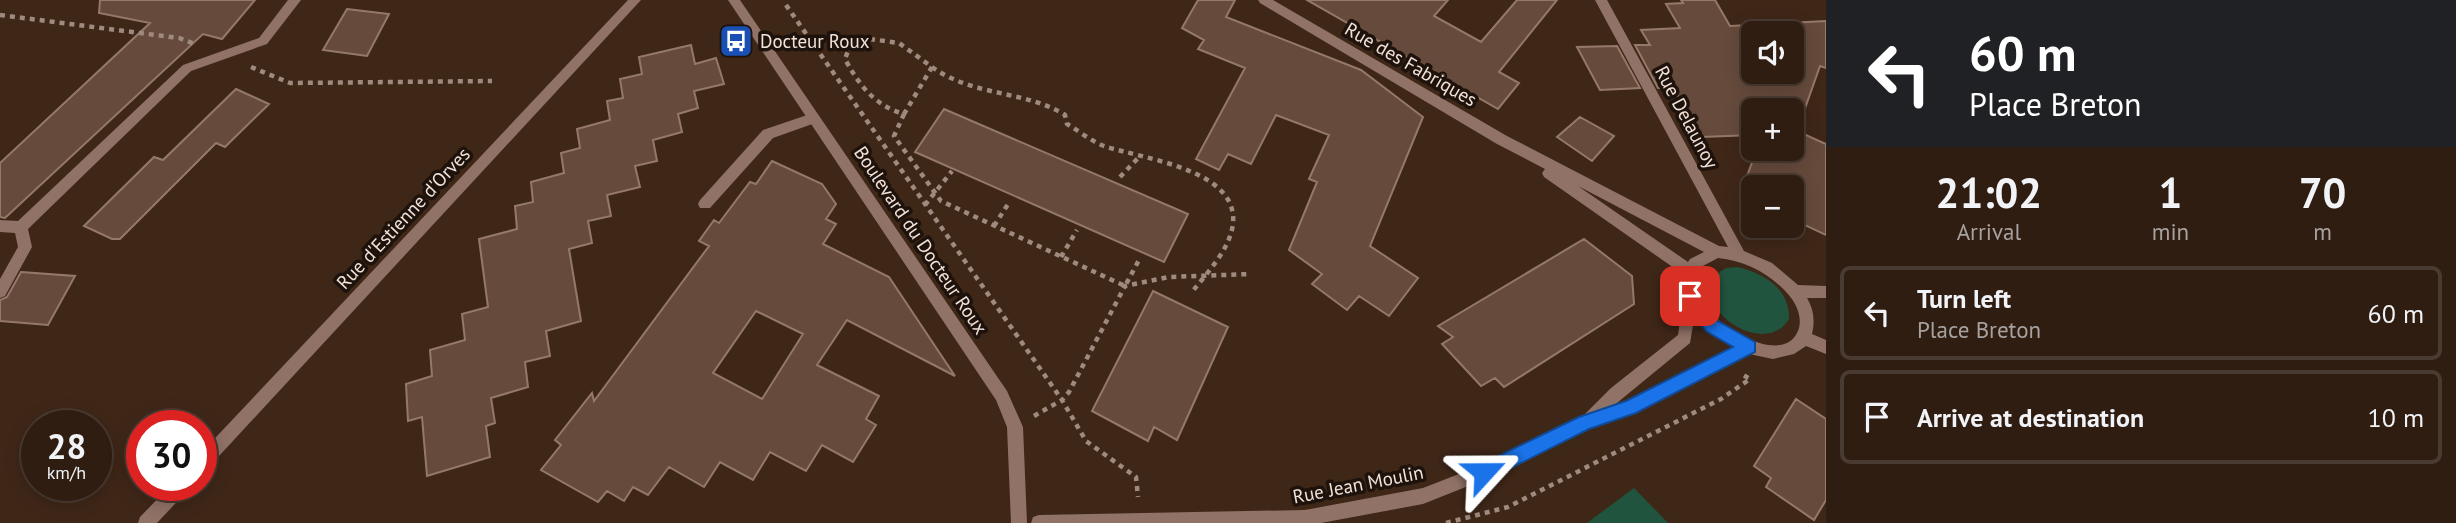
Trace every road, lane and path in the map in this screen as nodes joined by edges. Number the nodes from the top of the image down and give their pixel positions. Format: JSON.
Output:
{"nodes":[{"id":1,"x":295,"y":0,"type":"edge"},
{"id":2,"x":635,"y":0,"type":"edge"},
{"id":3,"x":734,"y":0,"type":"edge"},
{"id":4,"x":1264,"y":0,"type":"edge"},
{"id":5,"x":1601,"y":0,"type":"edge"},
{"id":6,"x":786,"y":5,"type":"dead end"},
{"id":7,"x":933,"y":66,"type":"junction"},
{"id":8,"x":904,"y":114,"type":"junction"},
{"id":9,"x":813,"y":118,"type":"junction"},
{"id":10,"x":1502,"y":140,"type":"junction"},
{"id":11,"x":1141,"y":155,"type":"junction"},
{"id":12,"x":952,"y":171,"type":"dead end"},
{"id":13,"x":1120,"y":177,"type":"dead end"},
{"id":14,"x":936,"y":192,"type":"junction"},
{"id":15,"x":1010,"y":201,"type":"dead end"},
{"id":16,"x":705,"y":204,"type":"dead end"},
{"id":17,"x":925,"y":205,"type":"junction"},
{"id":18,"x":0,"y":226,"type":"edge"},
{"id":19,"x":994,"y":226,"type":"junction"},
{"id":20,"x":21,"y":227,"type":"junction"},
{"id":21,"x":1077,"y":230,"type":"dead end"},
{"id":22,"x":1717,"y":252,"type":"junction"},
{"id":23,"x":1738,"y":253,"type":"junction"},
{"id":24,"x":1061,"y":257,"type":"junction"},
{"id":25,"x":1139,"y":260,"type":"dead end"},
{"id":26,"x":1690,"y":271,"type":"junction"},
{"id":27,"x":1251,"y":274,"type":"dead end"},
{"id":28,"x":1205,"y":277,"type":"junction"},
{"id":29,"x":1125,"y":286,"type":"junction"},
{"id":30,"x":1799,"y":291,"type":"junction"},
{"id":31,"x":0,"y":292,"type":"edge"},
{"id":32,"x":1192,"y":292,"type":"dead end"},
{"id":33,"x":1826,"y":292,"type":"edge"},
{"id":34,"x":1690,"y":296,"type":"junction"},
{"id":35,"x":1804,"y":338,"type":"junction"},
{"id":36,"x":1749,"y":347,"type":"junction"},
{"id":37,"x":1826,"y":347,"type":"edge"},
{"id":38,"x":1720,"y":362,"type":"junction"},
{"id":39,"x":1062,"y":400,"type":"junction"},
{"id":40,"x":1585,"y":423,"type":"junction"},
{"id":41,"x":1015,"y":427,"type":"junction"},
{"id":42,"x":217,"y":447,"type":"edge"},
{"id":43,"x":167,"y":501,"type":"edge"},
{"id":44,"x":1141,"y":521,"type":"junction"},
{"id":45,"x":146,"y":523,"type":"edge"},
{"id":46,"x":1019,"y":523,"type":"edge"},
{"id":47,"x":1039,"y":523,"type":"edge"},
{"id":48,"x":1446,"y":523,"type":"edge"}],
"edges":[{"from":1,"to":20,"type":"street"},
{"from":2,"to":42,"type":"street","name":"Rue d'Estienne d'Orves"},
{"from":3,"to":9,"type":"street","name":"Boulevard du Docteur Roux"},
{"from":4,"to":10,"type":"street","name":"Rue des Fabriques"},
{"from":5,"to":23,"type":"street","name":"Rue Delaunoy"},
{"from":6,"to":17,"type":"path"},
{"from":7,"to":8,"type":"path"},
{"from":7,"to":8,"type":"path"},
{"from":7,"to":11,"type":"path"},
{"from":8,"to":14,"type":"path"},
{"from":9,"to":16,"type":"street"},
{"from":9,"to":41,"type":"street","name":"Boulevard du Docteur Roux"},
{"from":10,"to":22,"type":"street","name":"Rue des Fabriques"},
{"from":10,"to":26,"type":"street","name":"Rue des Fabriques"},
{"from":11,"to":13,"type":"path"},
{"from":11,"to":28,"type":"path"},
{"from":12,"to":14,"type":"path"},
{"from":14,"to":17,"type":"path"},
{"from":14,"to":19,"type":"path"},
{"from":15,"to":19,"type":"path"},
{"from":17,"to":39,"type":"path"},
{"from":18,"to":20,"type":"street"},
{"from":19,"to":24,"type":"path"},
{"from":20,"to":31,"type":"street"},
{"from":21,"to":24,"type":"path"},
{"from":22,"to":23,"type":"street"},
{"from":22,"to":26,"type":"street"},
{"from":23,"to":30,"type":"street"},
{"from":24,"to":29,"type":"path"},
{"from":25,"to":29,"type":"path"},
{"from":26,"to":34,"type":"street"},
{"from":27,"to":28,"type":"path"},
{"from":28,"to":29,"type":"path"},
{"from":28,"to":32,"type":"path"},
{"from":29,"to":39,"type":"path"},
{"from":30,"to":33,"type":"street"},
{"from":30,"to":35,"type":"street"},
{"from":34,"to":36,"type":"street"},
{"from":34,"to":40,"type":"street","name":"Rue Jean Moulin"},
{"from":35,"to":36,"type":"street"},
{"from":35,"to":37,"type":"street"},
{"from":36,"to":38,"type":"street","name":"Rue Jean Moulin"},
{"from":38,"to":40,"type":"street","name":"Rue Jean Moulin"},
{"from":38,"to":48,"type":"path"},
{"from":39,"to":41,"type":"path"},
{"from":39,"to":44,"type":"path"},
{"from":40,"to":44,"type":"street","name":"Rue Jean Moulin"},
{"from":41,"to":46,"type":"street","name":"Boulevard du Docteur Roux"},
{"from":43,"to":45,"type":"street"},
{"from":44,"to":47,"type":"street","name":"Rue Jean Moulin"}]}
